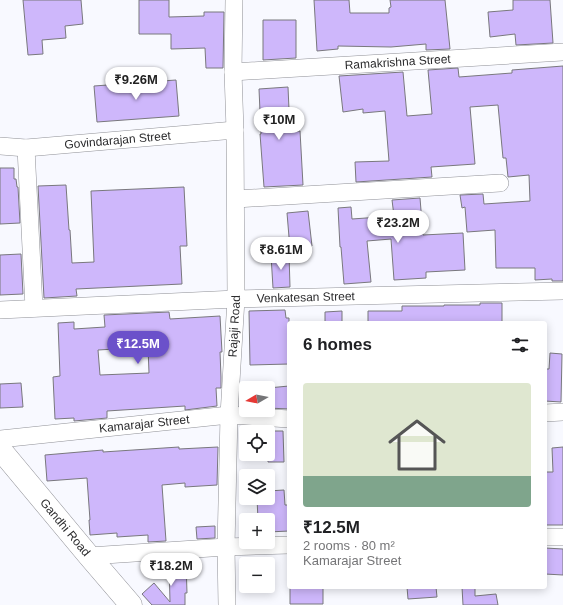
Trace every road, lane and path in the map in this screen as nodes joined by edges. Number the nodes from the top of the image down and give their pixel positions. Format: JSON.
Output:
{"nodes":[{"id":1,"x":234,"y":0,"type":"edge"},
{"id":2,"x":563,"y":52,"type":"edge"},
{"id":3,"x":233,"y":72,"type":"junction"},
{"id":4,"x":235,"y":130,"type":"junction"},
{"id":5,"x":0,"y":146,"type":"edge"},
{"id":6,"x":26,"y":148,"type":"junction"},
{"id":7,"x":500,"y":183,"type":"dead end"},
{"id":8,"x":236,"y":199,"type":"junction"},
{"id":9,"x":563,"y":291,"type":"edge"},
{"id":10,"x":236,"y":298,"type":"junction"},
{"id":11,"x":34,"y":308,"type":"junction"},
{"id":12,"x":0,"y":310,"type":"edge"},
{"id":13,"x":547,"y":412,"type":"edge"},
{"id":14,"x":563,"y":412,"type":"edge"},
{"id":15,"x":228,"y":415,"type":"junction"},
{"id":16,"x":287,"y":419,"type":"edge"},
{"id":17,"x":0,"y":439,"type":"edge"},
{"id":18,"x":0,"y":449,"type":"edge"},
{"id":19,"x":547,"y":537,"type":"edge"},
{"id":20,"x":563,"y":537,"type":"edge"},
{"id":21,"x":287,"y":545,"type":"edge"},
{"id":22,"x":226,"y":547,"type":"junction"},
{"id":23,"x":88,"y":556,"type":"junction"},
{"id":24,"x":131,"y":605,"type":"edge"},
{"id":25,"x":227,"y":605,"type":"edge"}],
"edges":[{"from":1,"to":3,"type":"street","name":"Rajaji Road"},
{"from":2,"to":3,"type":"street","name":"Ramakrishna Street"},
{"from":3,"to":4,"type":"street","name":"Rajaji Road"},
{"from":4,"to":6,"type":"street","name":"Govindarajan Street"},
{"from":4,"to":8,"type":"street","name":"Rajaji Road"},
{"from":5,"to":6,"type":"street","name":"Govindarajan Street"},
{"from":6,"to":11,"type":"street"},
{"from":7,"to":8,"type":"street"},
{"from":8,"to":10,"type":"street","name":"Rajaji Road"},
{"from":9,"to":10,"type":"street","name":"Venkatesan Street"},
{"from":10,"to":11,"type":"street","name":"Venkatesan Street"},
{"from":10,"to":15,"type":"street","name":"Rajaji Road"},
{"from":11,"to":12,"type":"street","name":"Venkatesan Street"},
{"from":13,"to":14,"type":"street"},
{"from":15,"to":16,"type":"street","name":"Kamarajar Street"},
{"from":15,"to":17,"type":"street","name":"Kamarajar Street"},
{"from":15,"to":22,"type":"street","name":"Rajaji Road"},
{"from":18,"to":23,"type":"main road","name":"Gandhi Road"},
{"from":19,"to":20,"type":"street"},
{"from":21,"to":22,"type":"street"},
{"from":22,"to":23,"type":"street"},
{"from":22,"to":25,"type":"street","name":"Rajaji Road"},
{"from":23,"to":24,"type":"main road","name":"Gandhi Road"}]}
